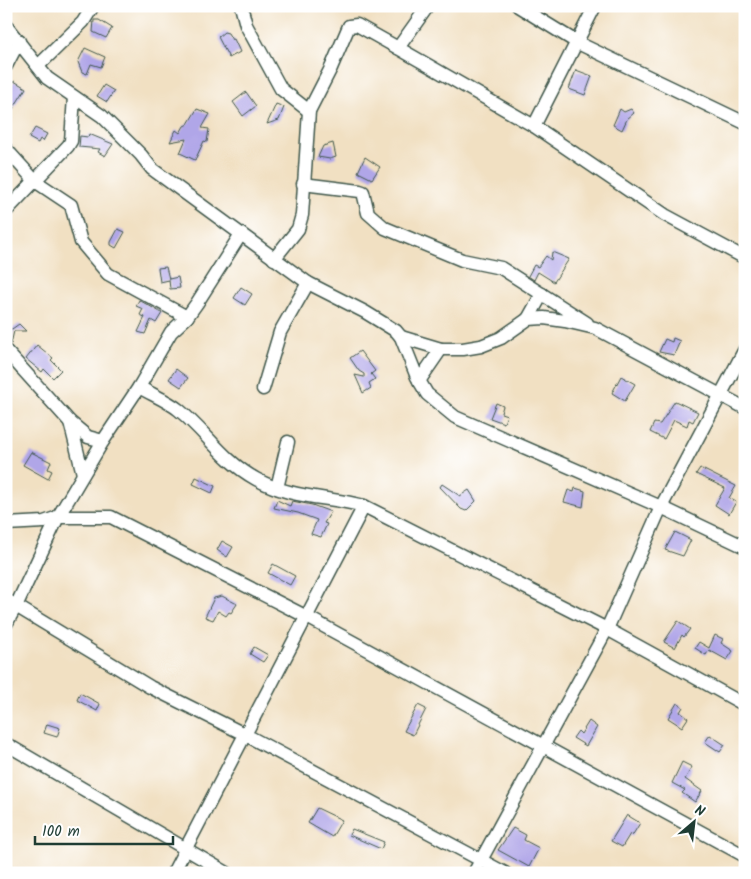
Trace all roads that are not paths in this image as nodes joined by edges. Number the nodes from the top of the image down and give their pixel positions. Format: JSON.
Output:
{"nodes":[{"id":1,"x":93,"y":6,"type":"edge"},
{"id":2,"x":241,"y":6,"type":"edge"},
{"id":3,"x":428,"y":6,"type":"edge"},
{"id":4,"x":518,"y":6,"type":"edge"},
{"id":5,"x":595,"y":6,"type":"edge"},
{"id":6,"x":6,"y":26,"type":"edge"},
{"id":7,"x":18,"y":41,"type":"junction"},
{"id":8,"x":578,"y":43,"type":"junction"},
{"id":9,"x":398,"y":48,"type":"junction"},
{"id":10,"x":6,"y":66,"type":"edge"},
{"id":11,"x":38,"y":66,"type":"junction"},
{"id":12,"x":74,"y":97,"type":"junction"},
{"id":13,"x":309,"y":111,"type":"junction"},
{"id":14,"x":745,"y":123,"type":"edge"},
{"id":15,"x":534,"y":126,"type":"junction"},
{"id":16,"x":6,"y":149,"type":"edge"},
{"id":17,"x":35,"y":181,"type":"junction"},
{"id":18,"x":303,"y":184,"type":"junction"},
{"id":19,"x":6,"y":211,"type":"edge"},
{"id":20,"x":241,"y":234,"type":"junction"},
{"id":21,"x":745,"y":258,"type":"edge"},
{"id":22,"x":274,"y":259,"type":"junction"},
{"id":23,"x":308,"y":283,"type":"junction"},
{"id":24,"x":542,"y":294,"type":"junction"},
{"id":25,"x":187,"y":316,"type":"junction"},
{"id":26,"x":528,"y":319,"type":"junction"},
{"id":27,"x":595,"y":328,"type":"junction"},
{"id":28,"x":401,"y":336,"type":"junction"},
{"id":29,"x":441,"y":349,"type":"junction"},
{"id":30,"x":745,"y":349,"type":"edge"},
{"id":31,"x":6,"y":350,"type":"edge"},
{"id":32,"x":419,"y":381,"type":"junction"},
{"id":33,"x":139,"y":387,"type":"junction"},
{"id":34,"x":263,"y":389,"type":"dead end"},
{"id":35,"x":719,"y":395,"type":"junction"},
{"id":36,"x":745,"y":408,"type":"edge"},
{"id":37,"x":70,"y":422,"type":"junction"},
{"id":38,"x":102,"y":441,"type":"junction"},
{"id":39,"x":288,"y":442,"type":"dead end"},
{"id":40,"x":83,"y":474,"type":"junction"},
{"id":41,"x":277,"y":488,"type":"junction"},
{"id":42,"x":364,"y":506,"type":"junction"},
{"id":43,"x":661,"y":507,"type":"junction"},
{"id":44,"x":58,"y":517,"type":"junction"},
{"id":45,"x":6,"y":524,"type":"edge"},
{"id":46,"x":745,"y":547,"type":"edge"},
{"id":47,"x":11,"y":603,"type":"edge"},
{"id":48,"x":307,"y":617,"type":"junction"},
{"id":49,"x":6,"y":624,"type":"edge"},
{"id":50,"x":607,"y":629,"type":"junction"},
{"id":51,"x":745,"y":705,"type":"edge"},
{"id":52,"x":244,"y":734,"type":"junction"},
{"id":53,"x":6,"y":744,"type":"edge"},
{"id":54,"x":543,"y":747,"type":"junction"},
{"id":55,"x":185,"y":850,"type":"junction"},
{"id":56,"x":745,"y":856,"type":"edge"},
{"id":57,"x":481,"y":860,"type":"junction"},
{"id":58,"x":172,"y":873,"type":"edge"},
{"id":59,"x":227,"y":873,"type":"edge"},
{"id":60,"x":474,"y":873,"type":"edge"},
{"id":61,"x":505,"y":873,"type":"edge"}],
"edges":[{"from":1,"to":11,"type":"street"},
{"from":2,"to":13,"type":"street"},
{"from":3,"to":9,"type":"street"},
{"from":4,"to":8,"type":"street"},
{"from":5,"to":8,"type":"street"},
{"from":6,"to":7,"type":"street"},
{"from":7,"to":10,"type":"street"},
{"from":7,"to":11,"type":"street"},
{"from":8,"to":14,"type":"street"},
{"from":8,"to":15,"type":"street"},
{"from":9,"to":13,"type":"street"},
{"from":9,"to":15,"type":"street"},
{"from":11,"to":12,"type":"street"},
{"from":12,"to":17,"type":"street"},
{"from":12,"to":20,"type":"street"},
{"from":13,"to":18,"type":"street"},
{"from":15,"to":21,"type":"street"},
{"from":16,"to":17,"type":"street"},
{"from":17,"to":19,"type":"street"},
{"from":17,"to":25,"type":"street"},
{"from":18,"to":22,"type":"street"},
{"from":18,"to":24,"type":"street"},
{"from":20,"to":22,"type":"street"},
{"from":20,"to":25,"type":"street"},
{"from":22,"to":23,"type":"street"},
{"from":23,"to":28,"type":"street"},
{"from":23,"to":34,"type":"street"},
{"from":24,"to":26,"type":"street"},
{"from":24,"to":27,"type":"street"},
{"from":25,"to":33,"type":"street"},
{"from":26,"to":27,"type":"street"},
{"from":26,"to":29,"type":"street"},
{"from":27,"to":35,"type":"street"},
{"from":28,"to":29,"type":"street"},
{"from":28,"to":32,"type":"street"},
{"from":29,"to":32,"type":"street"},
{"from":30,"to":35,"type":"street"},
{"from":31,"to":37,"type":"street"},
{"from":32,"to":43,"type":"street"},
{"from":33,"to":38,"type":"street"},
{"from":33,"to":41,"type":"street"},
{"from":35,"to":36,"type":"street"},
{"from":35,"to":43,"type":"street"},
{"from":37,"to":38,"type":"street"},
{"from":37,"to":40,"type":"street"},
{"from":38,"to":40,"type":"street"},
{"from":39,"to":41,"type":"street"},
{"from":40,"to":44,"type":"street"},
{"from":41,"to":42,"type":"street"},
{"from":42,"to":48,"type":"street"},
{"from":42,"to":50,"type":"street"},
{"from":43,"to":46,"type":"street"},
{"from":43,"to":50,"type":"street"},
{"from":44,"to":45,"type":"street"},
{"from":44,"to":47,"type":"street"},
{"from":44,"to":48,"type":"street"},
{"from":47,"to":49,"type":"street"},
{"from":47,"to":52,"type":"street"},
{"from":48,"to":52,"type":"street"},
{"from":48,"to":54,"type":"street"},
{"from":50,"to":51,"type":"street"},
{"from":50,"to":54,"type":"street"},
{"from":52,"to":55,"type":"street"},
{"from":52,"to":57,"type":"street"},
{"from":53,"to":55,"type":"street"},
{"from":54,"to":56,"type":"street"},
{"from":54,"to":57,"type":"street"},
{"from":55,"to":58,"type":"street"},
{"from":55,"to":59,"type":"street"},
{"from":57,"to":60,"type":"street"},
{"from":57,"to":61,"type":"street"}]}
